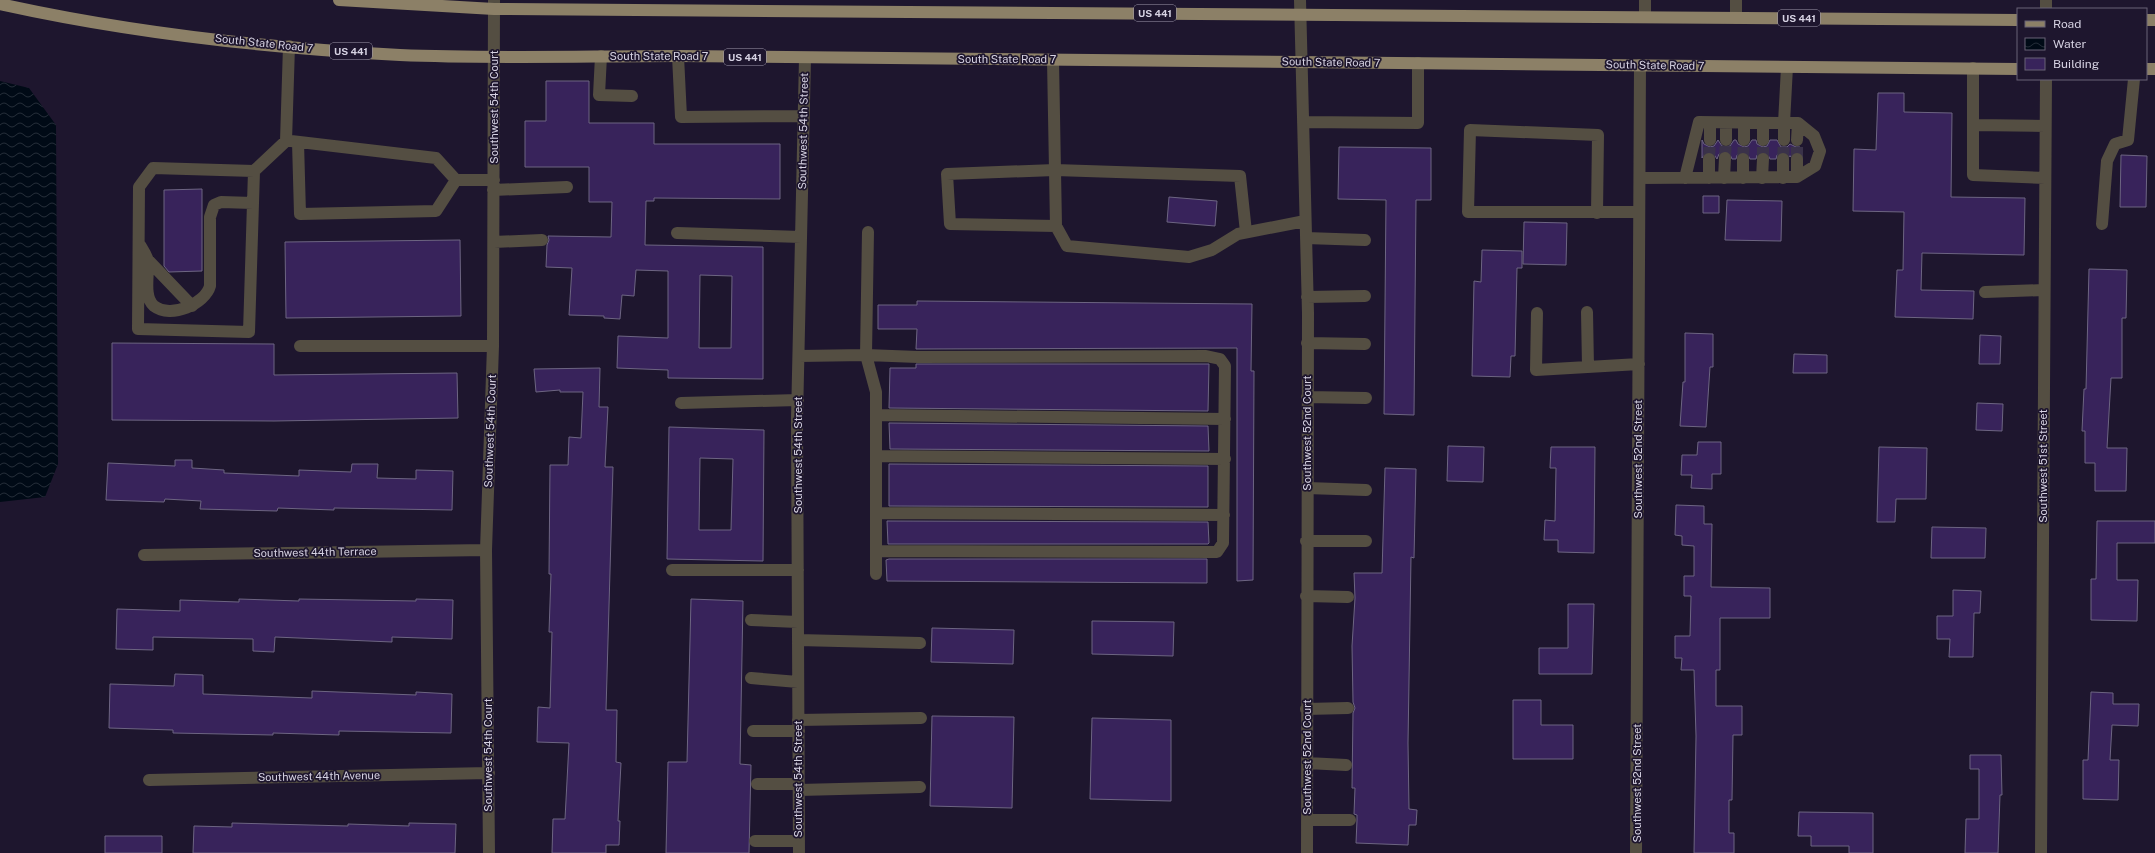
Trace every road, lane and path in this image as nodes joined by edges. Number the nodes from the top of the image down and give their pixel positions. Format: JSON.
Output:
{"nodes":[{"id":1,"x":339,"y":0,"type":"edge"},
{"id":2,"x":1300,"y":0,"type":"edge"},
{"id":3,"x":1645,"y":0,"type":"edge"},
{"id":4,"x":1736,"y":0,"type":"edge"},
{"id":5,"x":0,"y":4,"type":"edge"},
{"id":6,"x":494,"y":4,"type":"edge"},
{"id":7,"x":1300,"y":14,"type":"junction"},
{"id":8,"x":1645,"y":17,"type":"junction"},
{"id":9,"x":1736,"y":18,"type":"junction"},
{"id":10,"x":2017,"y":20,"type":"edge"},
{"id":11,"x":289,"y":46,"type":"junction"},
{"id":12,"x":600,"y":56,"type":"junction"},
{"id":13,"x":678,"y":56,"type":"junction"},
{"id":14,"x":494,"y":57,"type":"junction"},
{"id":15,"x":805,"y":58,"type":"junction"},
{"id":16,"x":1053,"y":60,"type":"junction"},
{"id":17,"x":1301,"y":62,"type":"junction"},
{"id":18,"x":1418,"y":63,"type":"junction"},
{"id":19,"x":1640,"y":65,"type":"junction"},
{"id":20,"x":1787,"y":67,"type":"junction"},
{"id":21,"x":1973,"y":68,"type":"junction"},
{"id":22,"x":2017,"y":69,"type":"edge"},
{"id":23,"x":2046,"y":80,"type":"edge"},
{"id":24,"x":2134,"y":80,"type":"edge"},
{"id":25,"x":632,"y":96,"type":"dead end"},
{"id":26,"x":804,"y":116,"type":"junction"},
{"id":27,"x":1303,"y":122,"type":"junction"},
{"id":28,"x":1763,"y":122,"type":"junction"},
{"id":29,"x":1710,"y":123,"type":"junction"},
{"id":30,"x":1726,"y":123,"type":"junction"},
{"id":31,"x":1744,"y":123,"type":"junction"},
{"id":32,"x":1784,"y":123,"type":"junction"},
{"id":33,"x":1798,"y":123,"type":"junction"},
{"id":34,"x":1973,"y":126,"type":"junction"},
{"id":35,"x":2045,"y":126,"type":"junction"},
{"id":36,"x":1710,"y":140,"type":"tunnel mouth"},
{"id":37,"x":1726,"y":140,"type":"tunnel mouth"},
{"id":38,"x":1744,"y":140,"type":"tunnel mouth"},
{"id":39,"x":1763,"y":140,"type":"tunnel mouth"},
{"id":40,"x":1784,"y":140,"type":"tunnel mouth"},
{"id":41,"x":1797,"y":140,"type":"tunnel mouth"},
{"id":42,"x":292,"y":141,"type":"junction"},
{"id":43,"x":1725,"y":158,"type":"tunnel mouth"},
{"id":44,"x":1709,"y":159,"type":"tunnel mouth"},
{"id":45,"x":1743,"y":159,"type":"tunnel mouth"},
{"id":46,"x":1763,"y":159,"type":"tunnel mouth"},
{"id":47,"x":1783,"y":159,"type":"tunnel mouth"},
{"id":48,"x":1797,"y":159,"type":"tunnel mouth"},
{"id":49,"x":1055,"y":170,"type":"junction"},
{"id":50,"x":254,"y":171,"type":"junction"},
{"id":51,"x":1797,"y":177,"type":"junction"},
{"id":52,"x":1640,"y":178,"type":"junction"},
{"id":53,"x":1685,"y":178,"type":"junction"},
{"id":54,"x":1709,"y":178,"type":"junction"},
{"id":55,"x":1724,"y":178,"type":"junction"},
{"id":56,"x":1743,"y":178,"type":"junction"},
{"id":57,"x":1762,"y":178,"type":"junction"},
{"id":58,"x":1783,"y":178,"type":"junction"},
{"id":59,"x":2045,"y":178,"type":"junction"},
{"id":60,"x":456,"y":180,"type":"junction"},
{"id":61,"x":494,"y":185,"type":"junction"},
{"id":62,"x":567,"y":187,"type":"dead end"},
{"id":63,"x":253,"y":203,"type":"junction"},
{"id":64,"x":1597,"y":212,"type":"junction"},
{"id":65,"x":1639,"y":212,"type":"junction"},
{"id":66,"x":1305,"y":221,"type":"junction"},
{"id":67,"x":2102,"y":224,"type":"dead end"},
{"id":68,"x":1056,"y":226,"type":"junction"},
{"id":69,"x":868,"y":232,"type":"dead end"},
{"id":70,"x":1246,"y":232,"type":"junction"},
{"id":71,"x":677,"y":233,"type":"dead end"},
{"id":72,"x":801,"y":238,"type":"junction"},
{"id":73,"x":1306,"y":238,"type":"junction"},
{"id":74,"x":542,"y":240,"type":"dead end"},
{"id":75,"x":1365,"y":240,"type":"dead end"},
{"id":76,"x":139,"y":242,"type":"junction"},
{"id":77,"x":494,"y":242,"type":"junction"},
{"id":78,"x":148,"y":260,"type":"junction"},
{"id":79,"x":2044,"y":290,"type":"junction"},
{"id":80,"x":1985,"y":292,"type":"dead end"},
{"id":81,"x":1307,"y":296,"type":"junction"},
{"id":82,"x":1365,"y":296,"type":"dead end"},
{"id":83,"x":192,"y":306,"type":"junction"},
{"id":84,"x":1587,"y":312,"type":"dead end"},
{"id":85,"x":1537,"y":313,"type":"dead end"},
{"id":86,"x":1307,"y":344,"type":"junction"},
{"id":87,"x":1365,"y":344,"type":"dead end"},
{"id":88,"x":300,"y":346,"type":"dead end"},
{"id":89,"x":493,"y":346,"type":"junction"},
{"id":90,"x":866,"y":355,"type":"junction"},
{"id":91,"x":799,"y":356,"type":"junction"},
{"id":92,"x":1639,"y":364,"type":"junction"},
{"id":93,"x":1588,"y":367,"type":"junction"},
{"id":94,"x":1307,"y":397,"type":"junction"},
{"id":95,"x":1366,"y":398,"type":"dead end"},
{"id":96,"x":798,"y":400,"type":"junction"},
{"id":97,"x":681,"y":403,"type":"dead end"},
{"id":98,"x":876,"y":415,"type":"junction"},
{"id":99,"x":1225,"y":419,"type":"junction"},
{"id":100,"x":876,"y":456,"type":"junction"},
{"id":101,"x":1225,"y":459,"type":"junction"},
{"id":102,"x":1307,"y":488,"type":"junction"},
{"id":103,"x":1366,"y":490,"type":"dead end"},
{"id":104,"x":876,"y":513,"type":"junction"},
{"id":105,"x":1224,"y":515,"type":"junction"},
{"id":106,"x":1306,"y":541,"type":"junction"},
{"id":107,"x":1366,"y":542,"type":"dead end"},
{"id":108,"x":486,"y":550,"type":"junction"},
{"id":109,"x":877,"y":551,"type":"junction"},
{"id":110,"x":144,"y":555,"type":"dead end"},
{"id":111,"x":672,"y":570,"type":"dead end"},
{"id":112,"x":798,"y":570,"type":"junction"},
{"id":113,"x":876,"y":574,"type":"dead end"},
{"id":114,"x":1306,"y":596,"type":"junction"},
{"id":115,"x":1348,"y":597,"type":"dead end"},
{"id":116,"x":751,"y":620,"type":"dead end"},
{"id":117,"x":798,"y":622,"type":"junction"},
{"id":118,"x":798,"y":640,"type":"junction"},
{"id":119,"x":920,"y":643,"type":"dead end"},
{"id":120,"x":752,"y":678,"type":"dead end"},
{"id":121,"x":798,"y":682,"type":"junction"},
{"id":122,"x":1348,"y":708,"type":"dead end"},
{"id":123,"x":1306,"y":709,"type":"junction"},
{"id":124,"x":921,"y":718,"type":"dead end"},
{"id":125,"x":798,"y":725,"type":"junction"},
{"id":126,"x":753,"y":731,"type":"dead end"},
{"id":127,"x":1306,"y":763,"type":"junction"},
{"id":128,"x":1346,"y":765,"type":"dead end"},
{"id":129,"x":489,"y":773,"type":"junction"},
{"id":130,"x":149,"y":780,"type":"dead end"},
{"id":131,"x":757,"y":784,"type":"dead end"},
{"id":132,"x":799,"y":787,"type":"junction"},
{"id":133,"x":920,"y":787,"type":"dead end"},
{"id":134,"x":1307,"y":820,"type":"junction"},
{"id":135,"x":1350,"y":820,"type":"dead end"},
{"id":136,"x":755,"y":841,"type":"dead end"},
{"id":137,"x":799,"y":847,"type":"edge"},
{"id":138,"x":489,"y":853,"type":"edge"},
{"id":139,"x":1307,"y":853,"type":"edge"},
{"id":140,"x":1636,"y":853,"type":"edge"},
{"id":141,"x":2041,"y":853,"type":"edge"}],
"edges":[{"from":1,"to":6,"type":"main road","number":"US 441"},
{"from":2,"to":7,"type":"street","name":"Southwest 52nd Court"},
{"from":3,"to":8,"type":"street"},
{"from":4,"to":9,"type":"street"},
{"from":5,"to":11,"type":"main road","name":"South State Road 7","number":"US 441"},
{"from":6,"to":7,"type":"main road","number":"US 441"},
{"from":6,"to":14,"type":"street","name":"Southwest 54th Court"},
{"from":7,"to":8,"type":"main road","number":"US 441"},
{"from":7,"to":17,"type":"street","name":"Southwest 52nd Court"},
{"from":8,"to":9,"type":"main road","number":"US 441"},
{"from":9,"to":10,"type":"main road","number":"US 441"},
{"from":11,"to":14,"type":"main road","name":"South State Road 7","number":"US 441"},
{"from":11,"to":42,"type":"street"},
{"from":12,"to":13,"type":"main road","name":"South State Road 7","number":"US 441"},
{"from":12,"to":14,"type":"main road","name":"South State Road 7","number":"US 441"},
{"from":12,"to":25,"type":"street"},
{"from":13,"to":15,"type":"main road","name":"South State Road 7","number":"US 441"},
{"from":13,"to":26,"type":"street"},
{"from":14,"to":61,"type":"street","name":"Southwest 54th Court"},
{"from":15,"to":16,"type":"main road","name":"South State Road 7","number":"US 441"},
{"from":15,"to":26,"type":"street","name":"Southwest 54th Street"},
{"from":16,"to":17,"type":"main road","name":"South State Road 7","number":"US 441"},
{"from":16,"to":49,"type":"street"},
{"from":17,"to":18,"type":"main road","name":"South State Road 7","number":"US 441"},
{"from":17,"to":27,"type":"street","name":"Southwest 52nd Court"},
{"from":18,"to":19,"type":"main road","name":"South State Road 7","number":"US 441"},
{"from":18,"to":27,"type":"street"},
{"from":19,"to":20,"type":"main road","name":"South State Road 7","number":"US 441"},
{"from":19,"to":52,"type":"street","name":"Southwest 52nd Street"},
{"from":20,"to":21,"type":"main road","name":"South State Road 7","number":"US 441"},
{"from":20,"to":32,"type":"street"},
{"from":21,"to":22,"type":"main road","name":"South State Road 7","number":"US 441"},
{"from":21,"to":34,"type":"street"},
{"from":23,"to":35,"type":"street","name":"Southwest 51st Street"},
{"from":24,"to":67,"type":"street"},
{"from":26,"to":72,"type":"street","name":"Southwest 54th Street"},
{"from":27,"to":66,"type":"street","name":"Southwest 52nd Court"},
{"from":28,"to":31,"type":"street"},
{"from":28,"to":32,"type":"street"},
{"from":28,"to":39,"type":"street"},
{"from":29,"to":30,"type":"street"},
{"from":29,"to":36,"type":"street"},
{"from":29,"to":53,"type":"street"},
{"from":30,"to":31,"type":"street"},
{"from":30,"to":37,"type":"street"},
{"from":31,"to":38,"type":"street"},
{"from":32,"to":33,"type":"street"},
{"from":32,"to":40,"type":"street"},
{"from":33,"to":41,"type":"street"},
{"from":33,"to":51,"type":"street"},
{"from":34,"to":35,"type":"street"},
{"from":34,"to":59,"type":"street"},
{"from":35,"to":59,"type":"street","name":"Southwest 51st Street"},
{"from":42,"to":50,"type":"street"},
{"from":42,"to":60,"type":"street"},
{"from":42,"to":60,"type":"street"},
{"from":43,"to":55,"type":"street"},
{"from":44,"to":54,"type":"street"},
{"from":45,"to":56,"type":"street"},
{"from":46,"to":57,"type":"street"},
{"from":47,"to":58,"type":"street"},
{"from":48,"to":51,"type":"street"},
{"from":49,"to":68,"type":"street"},
{"from":49,"to":68,"type":"street"},
{"from":49,"to":70,"type":"street"},
{"from":50,"to":63,"type":"street"},
{"from":50,"to":76,"type":"street"},
{"from":51,"to":58,"type":"street"},
{"from":52,"to":53,"type":"street"},
{"from":52,"to":65,"type":"street","name":"Southwest 52nd Street"},
{"from":53,"to":54,"type":"street"},
{"from":54,"to":55,"type":"street"},
{"from":55,"to":56,"type":"street"},
{"from":56,"to":57,"type":"street"},
{"from":57,"to":58,"type":"street"},
{"from":59,"to":79,"type":"street","name":"Southwest 51st Street"},
{"from":60,"to":61,"type":"street"},
{"from":61,"to":62,"type":"street"},
{"from":61,"to":77,"type":"street","name":"Southwest 54th Court"},
{"from":63,"to":76,"type":"street"},
{"from":63,"to":83,"type":"street"},
{"from":64,"to":64,"type":"street"},
{"from":64,"to":65,"type":"street"},
{"from":65,"to":92,"type":"street","name":"Southwest 52nd Street"},
{"from":66,"to":70,"type":"street"},
{"from":66,"to":73,"type":"street","name":"Southwest 52nd Court"},
{"from":68,"to":70,"type":"street"},
{"from":69,"to":90,"type":"street"},
{"from":71,"to":72,"type":"street"},
{"from":72,"to":91,"type":"street","name":"Southwest 54th Street"},
{"from":73,"to":75,"type":"street"},
{"from":73,"to":81,"type":"street","name":"Southwest 52nd Court"},
{"from":74,"to":77,"type":"street"},
{"from":76,"to":78,"type":"street"},
{"from":77,"to":89,"type":"street","name":"Southwest 54th Court"},
{"from":78,"to":83,"type":"street"},
{"from":78,"to":83,"type":"street"},
{"from":79,"to":80,"type":"street"},
{"from":79,"to":141,"type":"street","name":"Southwest 51st Street"},
{"from":81,"to":82,"type":"street"},
{"from":81,"to":86,"type":"street","name":"Southwest 52nd Court"},
{"from":84,"to":93,"type":"street"},
{"from":85,"to":93,"type":"street"},
{"from":86,"to":87,"type":"street"},
{"from":86,"to":94,"type":"street","name":"Southwest 52nd Court"},
{"from":88,"to":89,"type":"street"},
{"from":89,"to":108,"type":"street","name":"Southwest 54th Court"},
{"from":90,"to":91,"type":"street"},
{"from":90,"to":98,"type":"street"},
{"from":90,"to":99,"type":"street"},
{"from":91,"to":96,"type":"street","name":"Southwest 54th Street"},
{"from":92,"to":93,"type":"street"},
{"from":92,"to":140,"type":"street","name":"Southwest 52nd Street"},
{"from":94,"to":95,"type":"street"},
{"from":94,"to":102,"type":"street","name":"Southwest 52nd Court"},
{"from":96,"to":97,"type":"street"},
{"from":96,"to":112,"type":"street","name":"Southwest 54th Street"},
{"from":98,"to":99,"type":"street"},
{"from":98,"to":100,"type":"street"},
{"from":99,"to":101,"type":"street"},
{"from":100,"to":101,"type":"street"},
{"from":100,"to":104,"type":"street"},
{"from":101,"to":105,"type":"street"},
{"from":102,"to":103,"type":"street"},
{"from":102,"to":106,"type":"street","name":"Southwest 52nd Court"},
{"from":104,"to":105,"type":"street"},
{"from":104,"to":109,"type":"street"},
{"from":105,"to":109,"type":"street"},
{"from":106,"to":107,"type":"street"},
{"from":106,"to":114,"type":"street","name":"Southwest 52nd Court"},
{"from":108,"to":110,"type":"street","name":"Southwest 44th Terrace"},
{"from":108,"to":129,"type":"street","name":"Southwest 54th Court"},
{"from":109,"to":113,"type":"street"},
{"from":111,"to":112,"type":"street"},
{"from":112,"to":117,"type":"street","name":"Southwest 54th Street"},
{"from":114,"to":115,"type":"street"},
{"from":114,"to":123,"type":"street","name":"Southwest 52nd Court"},
{"from":116,"to":117,"type":"street"},
{"from":117,"to":118,"type":"street","name":"Southwest 54th Street"},
{"from":118,"to":119,"type":"street"},
{"from":118,"to":121,"type":"street","name":"Southwest 54th Street"},
{"from":120,"to":121,"type":"street"},
{"from":121,"to":125,"type":"street","name":"Southwest 54th Street"},
{"from":122,"to":123,"type":"street"},
{"from":123,"to":127,"type":"street","name":"Southwest 52nd Court"},
{"from":124,"to":125,"type":"street"},
{"from":125,"to":126,"type":"street"},
{"from":125,"to":132,"type":"street","name":"Southwest 54th Street"},
{"from":127,"to":128,"type":"street"},
{"from":127,"to":134,"type":"street","name":"Southwest 52nd Court"},
{"from":129,"to":130,"type":"street","name":"Southwest 44th Avenue"},
{"from":129,"to":138,"type":"street","name":"Southwest 54th Court"},
{"from":131,"to":132,"type":"street"},
{"from":132,"to":133,"type":"street"},
{"from":132,"to":137,"type":"street","name":"Southwest 54th Street"},
{"from":134,"to":135,"type":"street"},
{"from":134,"to":139,"type":"street","name":"Southwest 52nd Court"},
{"from":136,"to":137,"type":"street"}]}
